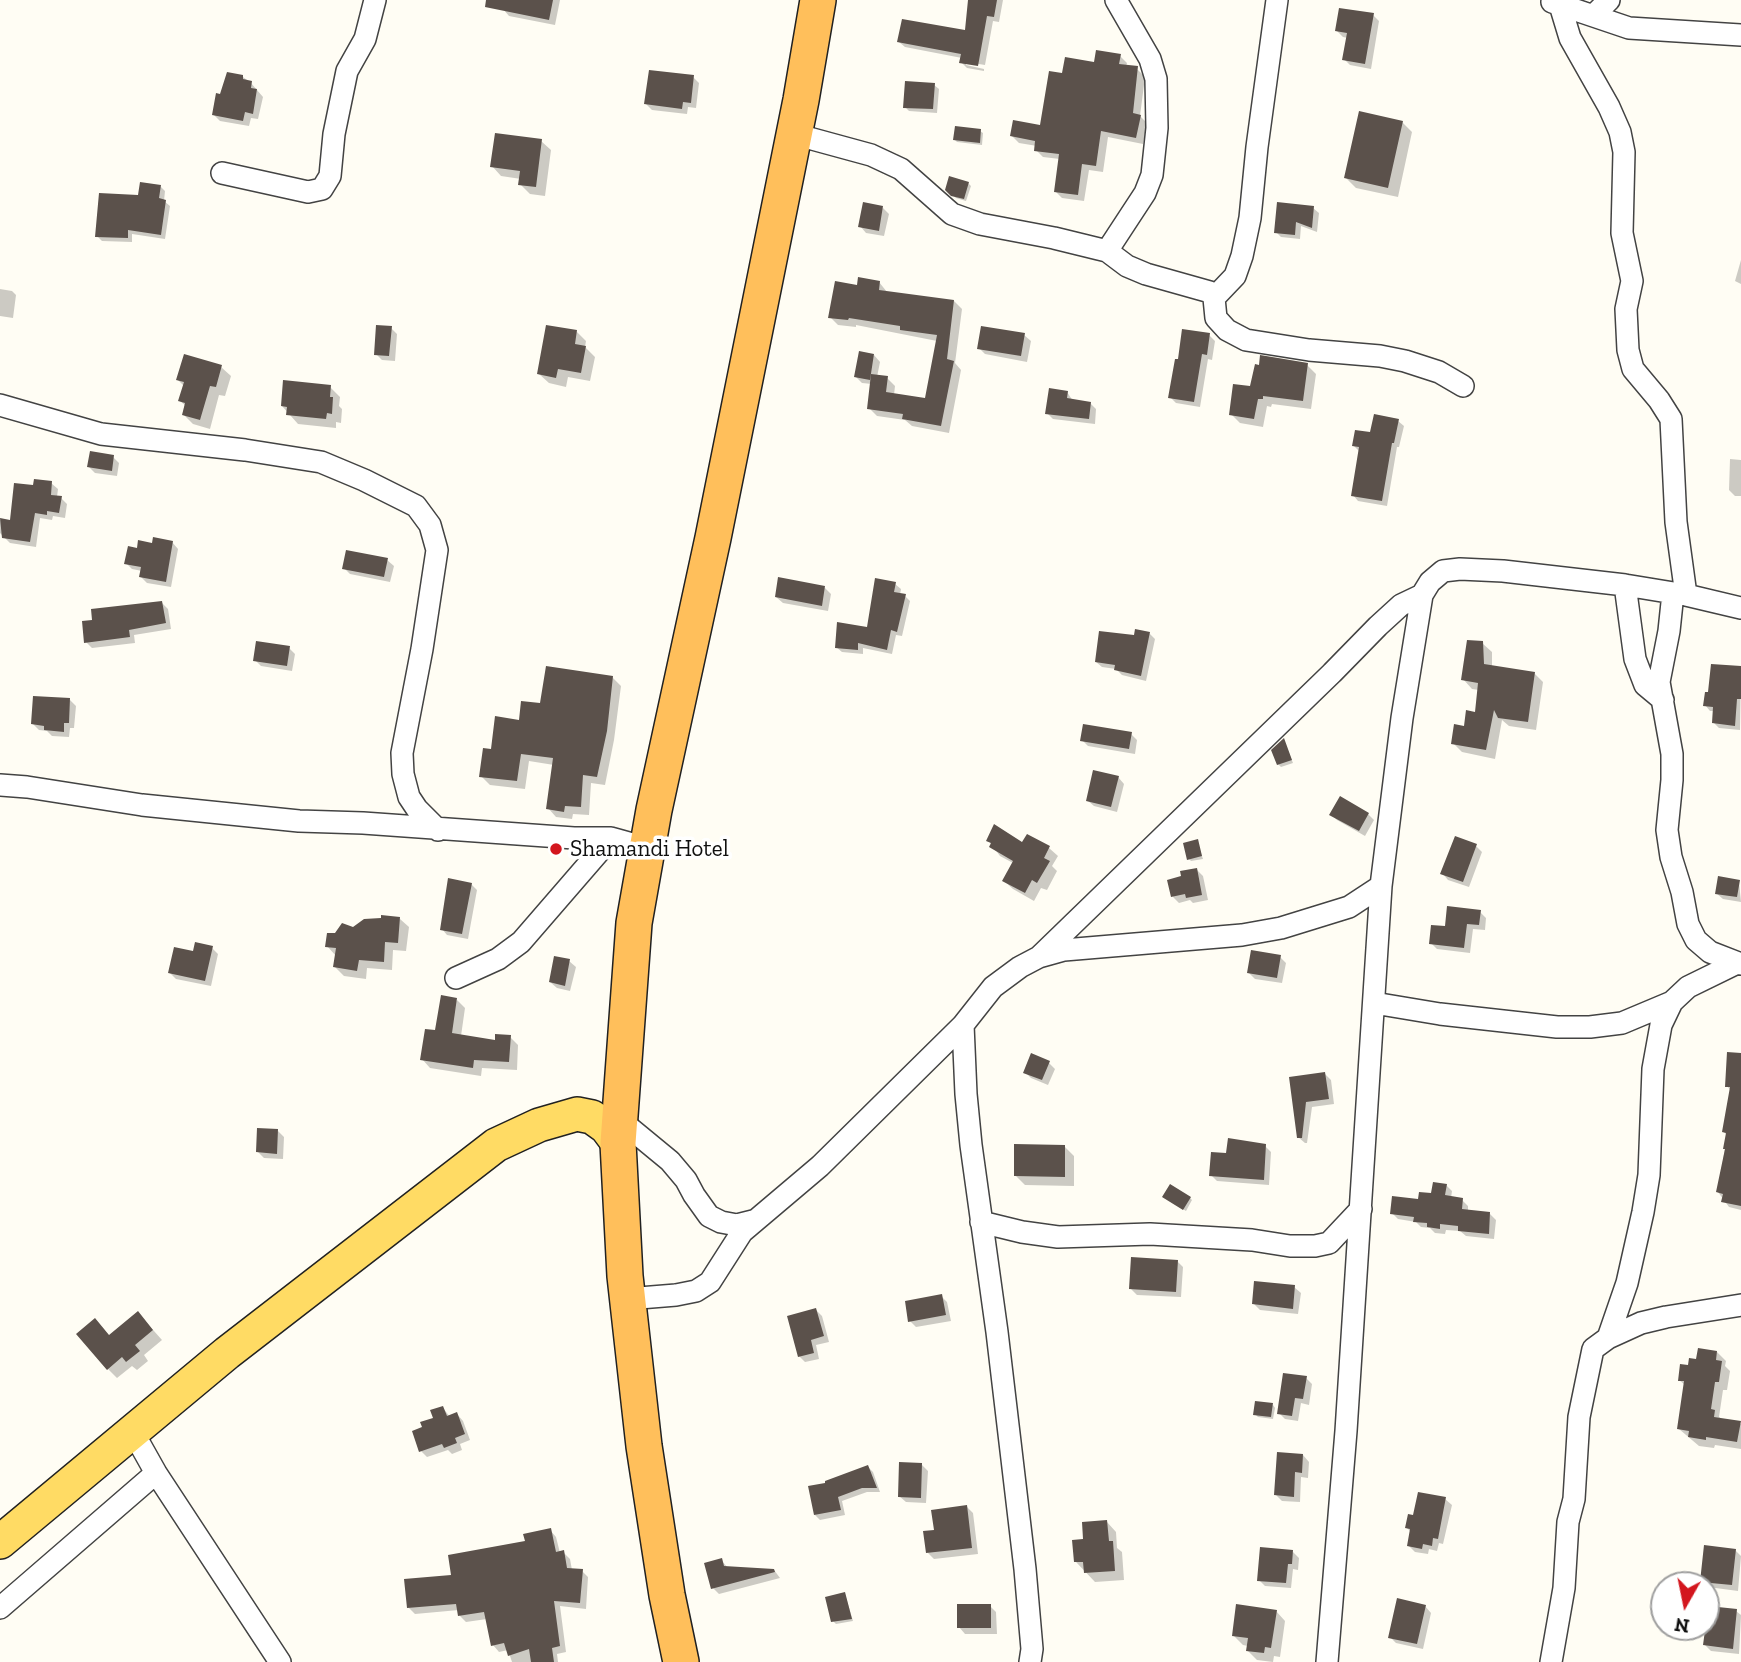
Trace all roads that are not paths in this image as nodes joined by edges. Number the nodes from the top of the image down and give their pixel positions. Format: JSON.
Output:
{"nodes":[{"id":1,"x":375,"y":0,"type":"edge"},
{"id":2,"x":818,"y":0,"type":"edge"},
{"id":3,"x":1116,"y":0,"type":"edge"},
{"id":4,"x":1277,"y":0,"type":"edge"},
{"id":5,"x":1609,"y":0,"type":"edge"},
{"id":6,"x":1553,"y":2,"type":"edge"},
{"id":7,"x":1594,"y":15,"type":"junction"},
{"id":8,"x":1741,"y":35,"type":"edge"},
{"id":9,"x":794,"y":134,"type":"junction"},
{"id":10,"x":222,"y":173,"type":"dead end"},
{"id":11,"x":1107,"y":251,"type":"junction"},
{"id":12,"x":1214,"y":298,"type":"junction"},
{"id":13,"x":1464,"y":386,"type":"dead end"},
{"id":14,"x":0,"y":405,"type":"edge"},
{"id":15,"x":1625,"y":585,"type":"junction"},
{"id":16,"x":1680,"y":594,"type":"junction"},
{"id":17,"x":1422,"y":595,"type":"junction"},
{"id":18,"x":1741,"y":608,"type":"edge"},
{"id":19,"x":1663,"y":700,"type":"junction"},
{"id":20,"x":0,"y":785,"type":"edge"},
{"id":21,"x":438,"y":830,"type":"junction"},
{"id":22,"x":611,"y":838,"type":"junction"},
{"id":23,"x":647,"y":848,"type":"junction"},
{"id":24,"x":1381,"y":886,"type":"junction"},
{"id":25,"x":1039,"y":957,"type":"junction"},
{"id":26,"x":1739,"y":963,"type":"edge"},
{"id":27,"x":456,"y":978,"type":"dead end"},
{"id":28,"x":1672,"y":1002,"type":"junction"},
{"id":29,"x":1374,"y":1003,"type":"junction"},
{"id":30,"x":963,"y":1025,"type":"junction"},
{"id":31,"x":619,"y":1131,"type":"junction"},
{"id":32,"x":1361,"y":1209,"type":"junction"},
{"id":33,"x":753,"y":1221,"type":"junction"},
{"id":34,"x":981,"y":1222,"type":"junction"},
{"id":35,"x":627,"y":1298,"type":"junction"},
{"id":36,"x":1741,"y":1305,"type":"edge"},
{"id":37,"x":1608,"y":1338,"type":"junction"},
{"id":38,"x":133,"y":1432,"type":"junction"},
{"id":39,"x":156,"y":1474,"type":"junction"},
{"id":40,"x":0,"y":1542,"type":"edge"},
{"id":41,"x":0,"y":1608,"type":"edge"},
{"id":42,"x":280,"y":1662,"type":"edge"},
{"id":43,"x":681,"y":1662,"type":"edge"},
{"id":44,"x":1030,"y":1662,"type":"edge"},
{"id":45,"x":1327,"y":1662,"type":"edge"},
{"id":46,"x":1551,"y":1662,"type":"edge"}],
"edges":[{"from":1,"to":10,"type":"street"},
{"from":2,"to":9,"type":"highway"},
{"from":3,"to":11,"type":"street"},
{"from":4,"to":12,"type":"street"},
{"from":5,"to":7,"type":"street"},
{"from":6,"to":7,"type":"street"},
{"from":6,"to":16,"type":"street"},
{"from":7,"to":8,"type":"street"},
{"from":9,"to":11,"type":"street"},
{"from":9,"to":23,"type":"highway"},
{"from":11,"to":12,"type":"street"},
{"from":12,"to":13,"type":"street"},
{"from":14,"to":21,"type":"street"},
{"from":15,"to":16,"type":"street"},
{"from":15,"to":17,"type":"street"},
{"from":15,"to":19,"type":"street"},
{"from":16,"to":18,"type":"street"},
{"from":16,"to":19,"type":"street"},
{"from":17,"to":24,"type":"street"},
{"from":17,"to":25,"type":"street"},
{"from":19,"to":26,"type":"street"},
{"from":20,"to":21,"type":"street"},
{"from":21,"to":22,"type":"street"},
{"from":22,"to":23,"type":"street"},
{"from":22,"to":27,"type":"street"},
{"from":23,"to":31,"type":"highway"},
{"from":24,"to":25,"type":"street"},
{"from":24,"to":29,"type":"street"},
{"from":25,"to":30,"type":"street"},
{"from":26,"to":28,"type":"street"},
{"from":28,"to":29,"type":"street"},
{"from":28,"to":37,"type":"street"},
{"from":29,"to":32,"type":"street"},
{"from":30,"to":33,"type":"street"},
{"from":30,"to":34,"type":"street"},
{"from":31,"to":33,"type":"street"},
{"from":31,"to":35,"type":"highway"},
{"from":31,"to":38,"type":"main road"},
{"from":32,"to":34,"type":"street"},
{"from":32,"to":45,"type":"street"},
{"from":33,"to":35,"type":"street"},
{"from":34,"to":44,"type":"street"},
{"from":35,"to":43,"type":"highway"},
{"from":36,"to":37,"type":"street"},
{"from":37,"to":46,"type":"street"},
{"from":38,"to":39,"type":"street"},
{"from":38,"to":40,"type":"main road"},
{"from":39,"to":41,"type":"street"},
{"from":39,"to":42,"type":"street"}]}
